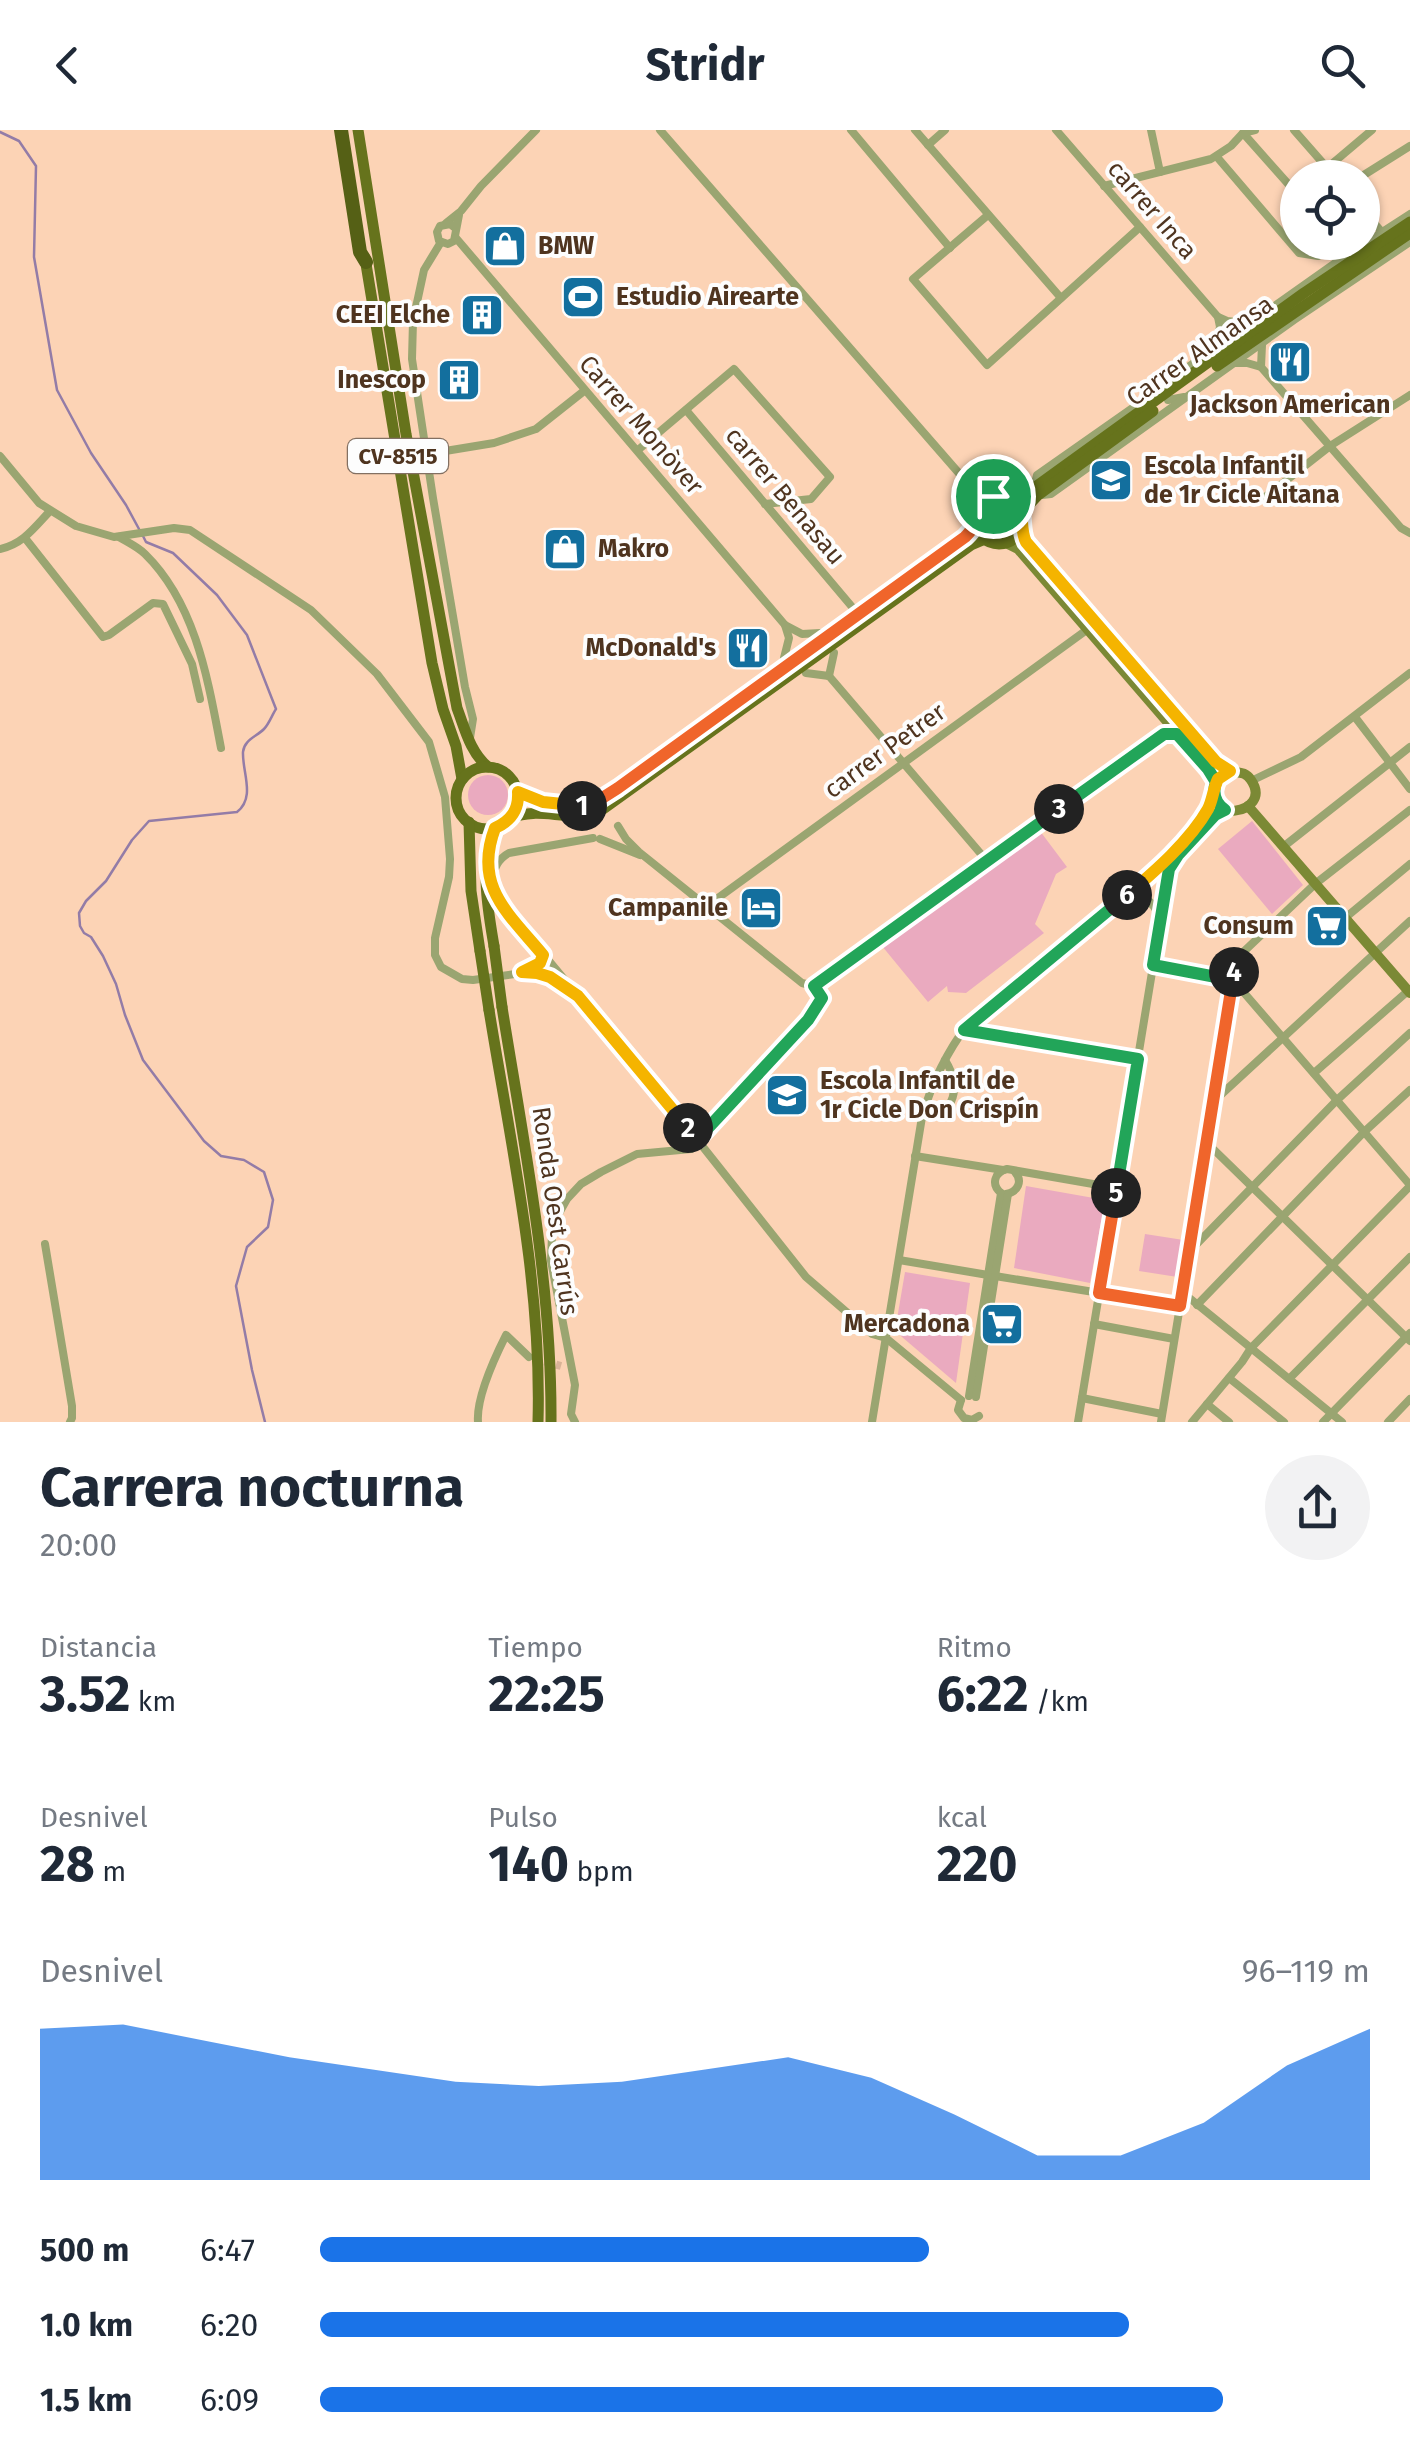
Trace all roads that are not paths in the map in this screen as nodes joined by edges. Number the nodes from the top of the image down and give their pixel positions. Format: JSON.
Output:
{"nodes":[{"id":1,"x":343,"y":130,"type":"edge"},
{"id":2,"x":358,"y":130,"type":"edge"},
{"id":3,"x":536,"y":130,"type":"edge"},
{"id":4,"x":660,"y":130,"type":"edge"},
{"id":5,"x":851,"y":130,"type":"edge"},
{"id":6,"x":916,"y":130,"type":"edge"},
{"id":7,"x":945,"y":130,"type":"edge"},
{"id":8,"x":1056,"y":130,"type":"edge"},
{"id":9,"x":1151,"y":130,"type":"edge"},
{"id":10,"x":1255,"y":130,"type":"edge"},
{"id":11,"x":1294,"y":130,"type":"edge"},
{"id":12,"x":1372,"y":130,"type":"edge"},
{"id":13,"x":1243,"y":132,"type":"edge"},
{"id":14,"x":928,"y":145,"type":"junction"},
{"id":15,"x":1410,"y":146,"type":"edge"},
{"id":16,"x":1217,"y":157,"type":"junction"},
{"id":17,"x":1320,"y":160,"type":"edge"},
{"id":18,"x":1336,"y":160,"type":"edge"},
{"id":19,"x":1380,"y":165,"type":"edge"},
{"id":20,"x":1160,"y":172,"type":"junction"},
{"id":21,"x":1280,"y":175,"type":"edge"},
{"id":22,"x":1104,"y":186,"type":"junction"},
{"id":23,"x":988,"y":214,"type":"junction"},
{"id":24,"x":1410,"y":214,"type":"edge"},
{"id":25,"x":1410,"y":222,"type":"edge"},
{"id":26,"x":1140,"y":227,"type":"junction"},
{"id":27,"x":1381,"y":231,"type":"edge"},
{"id":28,"x":1280,"y":232,"type":"edge"},
{"id":29,"x":452,"y":233,"type":"junction"},
{"id":30,"x":1410,"y":233,"type":"edge"},
{"id":31,"x":441,"y":242,"type":"junction"},
{"id":32,"x":1410,"y":242,"type":"edge"},
{"id":33,"x":950,"y":248,"type":"junction"},
{"id":34,"x":1339,"y":260,"type":"edge"},
{"id":35,"x":366,"y":262,"type":"joint"},
{"id":36,"x":1061,"y":298,"type":"junction"},
{"id":37,"x":1218,"y":317,"type":"junction"},
{"id":38,"x":1250,"y":322,"type":"junction"},
{"id":39,"x":1262,"y":343,"type":"junction"},
{"id":40,"x":1215,"y":346,"type":"junction"},
{"id":41,"x":1234,"y":363,"type":"junction"},
{"id":42,"x":1261,"y":367,"type":"junction"},
{"id":43,"x":1175,"y":386,"type":"junction"},
{"id":44,"x":1157,"y":389,"type":"junction"},
{"id":45,"x":584,"y":391,"type":"junction"},
{"id":46,"x":1410,"y":395,"type":"edge"},
{"id":47,"x":1189,"y":396,"type":"junction"},
{"id":48,"x":1168,"y":400,"type":"junction"},
{"id":49,"x":686,"y":410,"type":"junction"},
{"id":50,"x":1330,"y":446,"type":"junction"},
{"id":51,"x":638,"y":450,"type":"junction"},
{"id":52,"x":427,"y":454,"type":"junction"},
{"id":53,"x":0,"y":456,"type":"edge"},
{"id":54,"x":964,"y":479,"type":"junction"},
{"id":55,"x":1036,"y":492,"type":"junction"},
{"id":56,"x":993,"y":496,"type":"junction"},
{"id":57,"x":1264,"y":498,"type":"dead end"},
{"id":58,"x":1012,"y":499,"type":"junction"},
{"id":59,"x":765,"y":504,"type":"junction"},
{"id":60,"x":978,"y":508,"type":"junction"},
{"id":61,"x":50,"y":511,"type":"junction"},
{"id":62,"x":1022,"y":512,"type":"junction"},
{"id":63,"x":975,"y":524,"type":"junction"},
{"id":64,"x":1021,"y":530,"type":"junction"},
{"id":65,"x":1410,"y":533,"type":"edge"},
{"id":66,"x":119,"y":537,"type":"junction"},
{"id":67,"x":25,"y":538,"type":"junction"},
{"id":68,"x":985,"y":539,"type":"junction"},
{"id":69,"x":1006,"y":543,"type":"junction"},
{"id":70,"x":0,"y":549,"type":"edge"},
{"id":71,"x":853,"y":608,"type":"dead end"},
{"id":72,"x":785,"y":625,"type":"junction"},
{"id":73,"x":1088,"y":629,"type":"junction"},
{"id":74,"x":820,"y":633,"type":"dead end"},
{"id":75,"x":834,"y":653,"type":"dead end"},
{"id":76,"x":784,"y":658,"type":"dead end"},
{"id":77,"x":806,"y":673,"type":"dead end"},
{"id":78,"x":1410,"y":674,"type":"edge"},
{"id":79,"x":829,"y":676,"type":"junction"},
{"id":80,"x":200,"y":699,"type":"dead end"},
{"id":81,"x":1355,"y":716,"type":"junction"},
{"id":82,"x":1177,"y":734,"type":"junction"},
{"id":83,"x":470,"y":743,"type":"junction"},
{"id":84,"x":1410,"y":747,"type":"edge"},
{"id":85,"x":220,"y":748,"type":"dead end"},
{"id":86,"x":904,"y":762,"type":"junction"},
{"id":87,"x":1390,"y":763,"type":"junction"},
{"id":88,"x":488,"y":766,"type":"junction"},
{"id":89,"x":1230,"y":771,"type":"junction"},
{"id":90,"x":462,"y":779,"type":"junction"},
{"id":91,"x":1251,"y":780,"type":"junction"},
{"id":92,"x":1214,"y":788,"type":"junction"},
{"id":93,"x":1410,"y":789,"type":"edge"},
{"id":94,"x":518,"y":792,"type":"junction"},
{"id":95,"x":1248,"y":806,"type":"junction"},
{"id":96,"x":1225,"y":810,"type":"junction"},
{"id":97,"x":1410,"y":810,"type":"edge"},
{"id":98,"x":511,"y":818,"type":"junction"},
{"id":99,"x":468,"y":822,"type":"junction"},
{"id":100,"x":618,"y":826,"type":"dead end"},
{"id":101,"x":495,"y":828,"type":"junction"},
{"id":102,"x":1283,"y":848,"type":"junction"},
{"id":103,"x":488,"y":851,"type":"junction"},
{"id":104,"x":644,"y":856,"type":"junction"},
{"id":105,"x":988,"y":861,"type":"junction"},
{"id":106,"x":1410,"y":864,"type":"edge"},
{"id":107,"x":491,"y":882,"type":"junction"},
{"id":108,"x":1315,"y":884,"type":"junction"},
{"id":109,"x":1122,"y":900,"type":"junction"},
{"id":110,"x":707,"y":906,"type":"junction"},
{"id":111,"x":1345,"y":918,"type":"junction"},
{"id":112,"x":1160,"y":921,"type":"junction"},
{"id":113,"x":1410,"y":921,"type":"edge"},
{"id":114,"x":1375,"y":953,"type":"junction"},
{"id":115,"x":543,"y":955,"type":"junction"},
{"id":116,"x":1236,"y":958,"type":"junction"},
{"id":117,"x":1153,"y":965,"type":"junction"},
{"id":118,"x":522,"y":972,"type":"junction"},
{"id":119,"x":1216,"y":977,"type":"junction"},
{"id":120,"x":1233,"y":980,"type":"junction"},
{"id":121,"x":814,"y":986,"type":"junction"},
{"id":122,"x":1407,"y":986,"type":"edge"},
{"id":123,"x":578,"y":996,"type":"junction"},
{"id":124,"x":496,"y":1008,"type":"junction"},
{"id":125,"x":964,"y":1030,"type":"junction"},
{"id":126,"x":1410,"y":1033,"type":"edge"},
{"id":127,"x":1283,"y":1038,"type":"junction"},
{"id":128,"x":1138,"y":1059,"type":"junction"},
{"id":129,"x":944,"y":1060,"type":"junction"},
{"id":130,"x":1314,"y":1074,"type":"junction"},
{"id":131,"x":1410,"y":1090,"type":"edge"},
{"id":132,"x":1337,"y":1100,"type":"junction"},
{"id":133,"x":1213,"y":1102,"type":"junction"},
{"id":134,"x":922,"y":1117,"type":"junction"},
{"id":135,"x":1364,"y":1132,"type":"junction"},
{"id":136,"x":697,"y":1140,"type":"junction"},
{"id":137,"x":1206,"y":1142,"type":"junction"},
{"id":138,"x":916,"y":1156,"type":"junction"},
{"id":139,"x":1003,"y":1170,"type":"junction"},
{"id":140,"x":1014,"y":1172,"type":"junction"},
{"id":141,"x":1410,"y":1185,"type":"edge"},
{"id":142,"x":1252,"y":1187,"type":"junction"},
{"id":143,"x":1116,"y":1188,"type":"junction"},
{"id":144,"x":1005,"y":1193,"type":"junction"},
{"id":145,"x":1282,"y":1216,"type":"junction"},
{"id":146,"x":45,"y":1244,"type":"dead end"},
{"id":147,"x":1188,"y":1253,"type":"junction"},
{"id":148,"x":1410,"y":1257,"type":"edge"},
{"id":149,"x":899,"y":1260,"type":"junction"},
{"id":150,"x":1332,"y":1265,"type":"junction"},
{"id":151,"x":992,"y":1275,"type":"junction"},
{"id":152,"x":1182,"y":1292,"type":"junction"},
{"id":153,"x":1099,"y":1293,"type":"junction"},
{"id":154,"x":1368,"y":1300,"type":"junction"},
{"id":155,"x":1197,"y":1304,"type":"junction"},
{"id":156,"x":1180,"y":1306,"type":"junction"},
{"id":157,"x":1094,"y":1324,"type":"junction"},
{"id":158,"x":1409,"y":1337,"type":"edge"},
{"id":159,"x":886,"y":1338,"type":"junction"},
{"id":160,"x":1174,"y":1338,"type":"junction"},
{"id":161,"x":1251,"y":1348,"type":"junction"},
{"id":162,"x":529,"y":1357,"type":"tunnel mouth"},
{"id":163,"x":561,"y":1366,"type":"tunnel mouth"},
{"id":164,"x":573,"y":1369,"type":"junction"},
{"id":165,"x":1229,"y":1378,"type":"junction"},
{"id":166,"x":1289,"y":1378,"type":"junction"},
{"id":167,"x":1082,"y":1398,"type":"junction"},
{"id":168,"x":1410,"y":1399,"type":"edge"},
{"id":169,"x":1207,"y":1404,"type":"junction"},
{"id":170,"x":1399,"y":1410,"type":"junction"},
{"id":171,"x":974,"y":1411,"type":"edge"},
{"id":172,"x":1331,"y":1413,"type":"junction"},
{"id":173,"x":1161,"y":1418,"type":"edge"},
{"id":174,"x":1410,"y":1420,"type":"edge"},
{"id":175,"x":70,"y":1422,"type":"edge"},
{"id":176,"x":478,"y":1422,"type":"edge"},
{"id":177,"x":538,"y":1422,"type":"edge"},
{"id":178,"x":551,"y":1422,"type":"edge"},
{"id":179,"x":575,"y":1422,"type":"edge"},
{"id":180,"x":872,"y":1422,"type":"edge"},
{"id":181,"x":1078,"y":1422,"type":"edge"},
{"id":182,"x":1192,"y":1422,"type":"edge"},
{"id":183,"x":1229,"y":1422,"type":"edge"},
{"id":184,"x":1284,"y":1422,"type":"edge"},
{"id":185,"x":1323,"y":1422,"type":"edge"},
{"id":186,"x":1342,"y":1422,"type":"edge"},
{"id":187,"x":1388,"y":1422,"type":"edge"}],
"edges":[{"from":1,"to":35,"type":"highway"},
{"from":2,"to":83,"type":"main road","number":"CV-8515"},
{"from":3,"to":29,"type":"street"},
{"from":4,"to":54,"type":"street"},
{"from":5,"to":33,"type":"street"},
{"from":6,"to":14,"type":"street"},
{"from":7,"to":14,"type":"street"},
{"from":8,"to":22,"type":"street","name":"carrer Inca"},
{"from":9,"to":20,"type":"street"},
{"from":10,"to":13,"type":"street"},
{"from":11,"to":17,"type":"street"},
{"from":12,"to":18,"type":"street"},
{"from":13,"to":16,"type":"street"},
{"from":13,"to":21,"type":"street"},
{"from":14,"to":23,"type":"street"},
{"from":15,"to":19,"type":"street"},
{"from":16,"to":20,"type":"street"},
{"from":16,"to":28,"type":"street"},
{"from":20,"to":22,"type":"street"},
{"from":22,"to":26,"type":"street","name":"carrer Inca"},
{"from":23,"to":33,"type":"street"},
{"from":23,"to":36,"type":"street"},
{"from":24,"to":27,"type":"street"},
{"from":25,"to":43,"type":"main road"},
{"from":26,"to":36,"type":"street"},
{"from":26,"to":37,"type":"street","name":"carrer Inca"},
{"from":29,"to":31,"type":"street"},
{"from":29,"to":31,"type":"street"},
{"from":29,"to":45,"type":"street","name":"Carrer Monòver"},
{"from":30,"to":48,"type":"main road","name":"Carrer Almansa"},
{"from":31,"to":52,"type":"street"},
{"from":32,"to":39,"type":"street"},
{"from":33,"to":36,"type":"street"},
{"from":34,"to":38,"type":"street"},
{"from":35,"to":90,"type":"main road","number":"CV-8515"},
{"from":37,"to":38,"type":"street"},
{"from":37,"to":40,"type":"street"},
{"from":38,"to":40,"type":"street"},
{"from":39,"to":41,"type":"street"},
{"from":39,"to":42,"type":"street"},
{"from":40,"to":44,"type":"street"},
{"from":41,"to":42,"type":"street"},
{"from":41,"to":47,"type":"street"},
{"from":42,"to":50,"type":"street"},
{"from":43,"to":44,"type":"street"},
{"from":43,"to":55,"type":"main road"},
{"from":44,"to":55,"type":"street"},
{"from":45,"to":51,"type":"street","name":"Carrer Monòver"},
{"from":45,"to":52,"type":"street"},
{"from":46,"to":50,"type":"street"},
{"from":47,"to":48,"type":"street"},
{"from":47,"to":55,"type":"street"},
{"from":48,"to":55,"type":"main road","name":"Carrer Almansa"},
{"from":49,"to":51,"type":"street"},
{"from":49,"to":59,"type":"street","name":"carrer Benasau"},
{"from":49,"to":59,"type":"street"},
{"from":50,"to":57,"type":"street"},
{"from":50,"to":65,"type":"street"},
{"from":51,"to":72,"type":"street","name":"Carrer Monòver"},
{"from":52,"to":83,"type":"street"},
{"from":53,"to":61,"type":"street"},
{"from":54,"to":56,"type":"street"},
{"from":54,"to":60,"type":"street"},
{"from":55,"to":58,"type":"main road"},
{"from":55,"to":62,"type":"main road","name":"Carrer Almansa"},
{"from":56,"to":58,"type":"main road"},
{"from":56,"to":60,"type":"main road"},
{"from":58,"to":62,"type":"main road"},
{"from":59,"to":71,"type":"street","name":"carrer Benasau"},
{"from":60,"to":63,"type":"main road"},
{"from":61,"to":66,"type":"street"},
{"from":61,"to":67,"type":"street"},
{"from":62,"to":64,"type":"main road"},
{"from":63,"to":68,"type":"main road"},
{"from":63,"to":94,"type":"main road"},
{"from":64,"to":69,"type":"main road"},
{"from":64,"to":89,"type":"main road"},
{"from":66,"to":85,"type":"street"},
{"from":66,"to":118,"type":"street"},
{"from":67,"to":70,"type":"street"},
{"from":67,"to":80,"type":"street"},
{"from":68,"to":69,"type":"main road"},
{"from":68,"to":98,"type":"main road"},
{"from":69,"to":73,"type":"main road"},
{"from":72,"to":74,"type":"street"},
{"from":72,"to":76,"type":"street"},
{"from":73,"to":82,"type":"main road"},
{"from":73,"to":86,"type":"street","name":"carrer Petrer"},
{"from":75,"to":79,"type":"street"},
{"from":77,"to":79,"type":"street"},
{"from":78,"to":81,"type":"street"},
{"from":79,"to":86,"type":"street"},
{"from":81,"to":87,"type":"street"},
{"from":81,"to":91,"type":"street"},
{"from":82,"to":92,"type":"main road"},
{"from":82,"to":105,"type":"street"},
{"from":83,"to":88,"type":"main road","number":"CV-8515"},
{"from":84,"to":87,"type":"street"},
{"from":86,"to":105,"type":"street"},
{"from":86,"to":110,"type":"street","name":"carrer Petrer"},
{"from":87,"to":93,"type":"street"},
{"from":87,"to":102,"type":"street"},
{"from":88,"to":90,"type":"main road"},
{"from":88,"to":94,"type":"main road","number":"CV-8515"},
{"from":89,"to":91,"type":"main road"},
{"from":89,"to":92,"type":"main road"},
{"from":90,"to":99,"type":"main road","number":"CV-8515"},
{"from":91,"to":95,"type":"main road"},
{"from":92,"to":96,"type":"main road"},
{"from":92,"to":109,"type":"street"},
{"from":94,"to":98,"type":"main road"},
{"from":95,"to":96,"type":"main road"},
{"from":95,"to":102,"type":"main road"},
{"from":96,"to":112,"type":"street"},
{"from":97,"to":108,"type":"street"},
{"from":98,"to":101,"type":"main road"},
{"from":99,"to":101,"type":"main road"},
{"from":99,"to":124,"type":"main road","number":"CV-8515","bridge":true},
{"from":100,"to":104,"type":"street"},
{"from":101,"to":103,"type":"main road","number":"CV-8515"},
{"from":102,"to":108,"type":"main road"},
{"from":103,"to":107,"type":"main road"},
{"from":103,"to":124,"type":"main road","number":"CV-8515","bridge":true},
{"from":104,"to":107,"type":"street"},
{"from":104,"to":110,"type":"street"},
{"from":105,"to":121,"type":"street"},
{"from":106,"to":111,"type":"street"},
{"from":107,"to":115,"type":"street"},
{"from":108,"to":111,"type":"main road"},
{"from":108,"to":116,"type":"street"},
{"from":109,"to":112,"type":"street"},
{"from":109,"to":125,"type":"street"},
{"from":110,"to":121,"type":"street"},
{"from":111,"to":114,"type":"main road"},
{"from":112,"to":117,"type":"street"},
{"from":113,"to":114,"type":"street"},
{"from":114,"to":122,"type":"main road"},
{"from":114,"to":127,"type":"street"},
{"from":115,"to":118,"type":"street"},
{"from":115,"to":123,"type":"street"},
{"from":116,"to":119,"type":"street"},
{"from":116,"to":120,"type":"street"},
{"from":117,"to":119,"type":"street"},
{"from":117,"to":128,"type":"street"},
{"from":118,"to":123,"type":"street"},
{"from":119,"to":120,"type":"street"},
{"from":120,"to":127,"type":"street"},
{"from":120,"to":133,"type":"street"},
{"from":121,"to":136,"type":"street"},
{"from":122,"to":130,"type":"street"},
{"from":123,"to":136,"type":"street"},
{"from":124,"to":177,"type":"main road","name":"Ronda Oest Carrús","number":"CV-8515"},
{"from":124,"to":178,"type":"main road","name":"Ronda Oest Carrús","number":"CV-8515"},
{"from":125,"to":128,"type":"street"},
{"from":125,"to":129,"type":"street"},
{"from":126,"to":132,"type":"street"},
{"from":127,"to":130,"type":"street"},
{"from":127,"to":133,"type":"street"},
{"from":128,"to":143,"type":"street"},
{"from":129,"to":134,"type":"street"},
{"from":129,"to":134,"type":"street"},
{"from":130,"to":132,"type":"street"},
{"from":131,"to":135,"type":"street"},
{"from":132,"to":135,"type":"street"},
{"from":132,"to":142,"type":"street"},
{"from":133,"to":137,"type":"street"},
{"from":134,"to":138,"type":"street"},
{"from":135,"to":141,"type":"street"},
{"from":135,"to":145,"type":"street"},
{"from":136,"to":159,"type":"street"},
{"from":136,"to":164,"type":"street"},
{"from":137,"to":142,"type":"street"},
{"from":137,"to":147,"type":"street"},
{"from":138,"to":139,"type":"street"},
{"from":138,"to":149,"type":"street"},
{"from":139,"to":140,"type":"street"},
{"from":139,"to":144,"type":"street"},
{"from":140,"to":143,"type":"street"},
{"from":140,"to":144,"type":"street"},
{"from":141,"to":150,"type":"street"},
{"from":142,"to":145,"type":"street"},
{"from":142,"to":147,"type":"street"},
{"from":143,"to":153,"type":"street"},
{"from":144,"to":151,"type":"street"},
{"from":145,"to":150,"type":"street"},
{"from":145,"to":155,"type":"street"},
{"from":146,"to":175,"type":"street"},
{"from":147,"to":152,"type":"street"},
{"from":148,"to":154,"type":"street"},
{"from":149,"to":151,"type":"street"},
{"from":149,"to":159,"type":"street"},
{"from":150,"to":154,"type":"street"},
{"from":150,"to":161,"type":"street"},
{"from":151,"to":153,"type":"street"},
{"from":151,"to":171,"type":"street"},
{"from":152,"to":155,"type":"street"},
{"from":152,"to":156,"type":"street"},
{"from":153,"to":156,"type":"street"},
{"from":153,"to":157,"type":"street"},
{"from":154,"to":158,"type":"street"},
{"from":154,"to":166,"type":"street"},
{"from":155,"to":161,"type":"street"},
{"from":156,"to":160,"type":"street"},
{"from":157,"to":160,"type":"street"},
{"from":157,"to":167,"type":"street"},
{"from":158,"to":172,"type":"street"},
{"from":159,"to":171,"type":"street"},
{"from":159,"to":180,"type":"street"},
{"from":160,"to":173,"type":"street"},
{"from":161,"to":165,"type":"street"},
{"from":161,"to":166,"type":"street"},
{"from":162,"to":176,"type":"street"},
{"from":163,"to":164,"type":"street"},
{"from":164,"to":179,"type":"street"},
{"from":165,"to":169,"type":"street"},
{"from":165,"to":184,"type":"street"},
{"from":166,"to":172,"type":"street"},
{"from":167,"to":173,"type":"street"},
{"from":167,"to":181,"type":"street"},
{"from":168,"to":170,"type":"street"},
{"from":169,"to":182,"type":"street"},
{"from":169,"to":183,"type":"street"},
{"from":170,"to":174,"type":"street"},
{"from":170,"to":187,"type":"street"},
{"from":172,"to":185,"type":"street"},
{"from":172,"to":186,"type":"street"}]}
